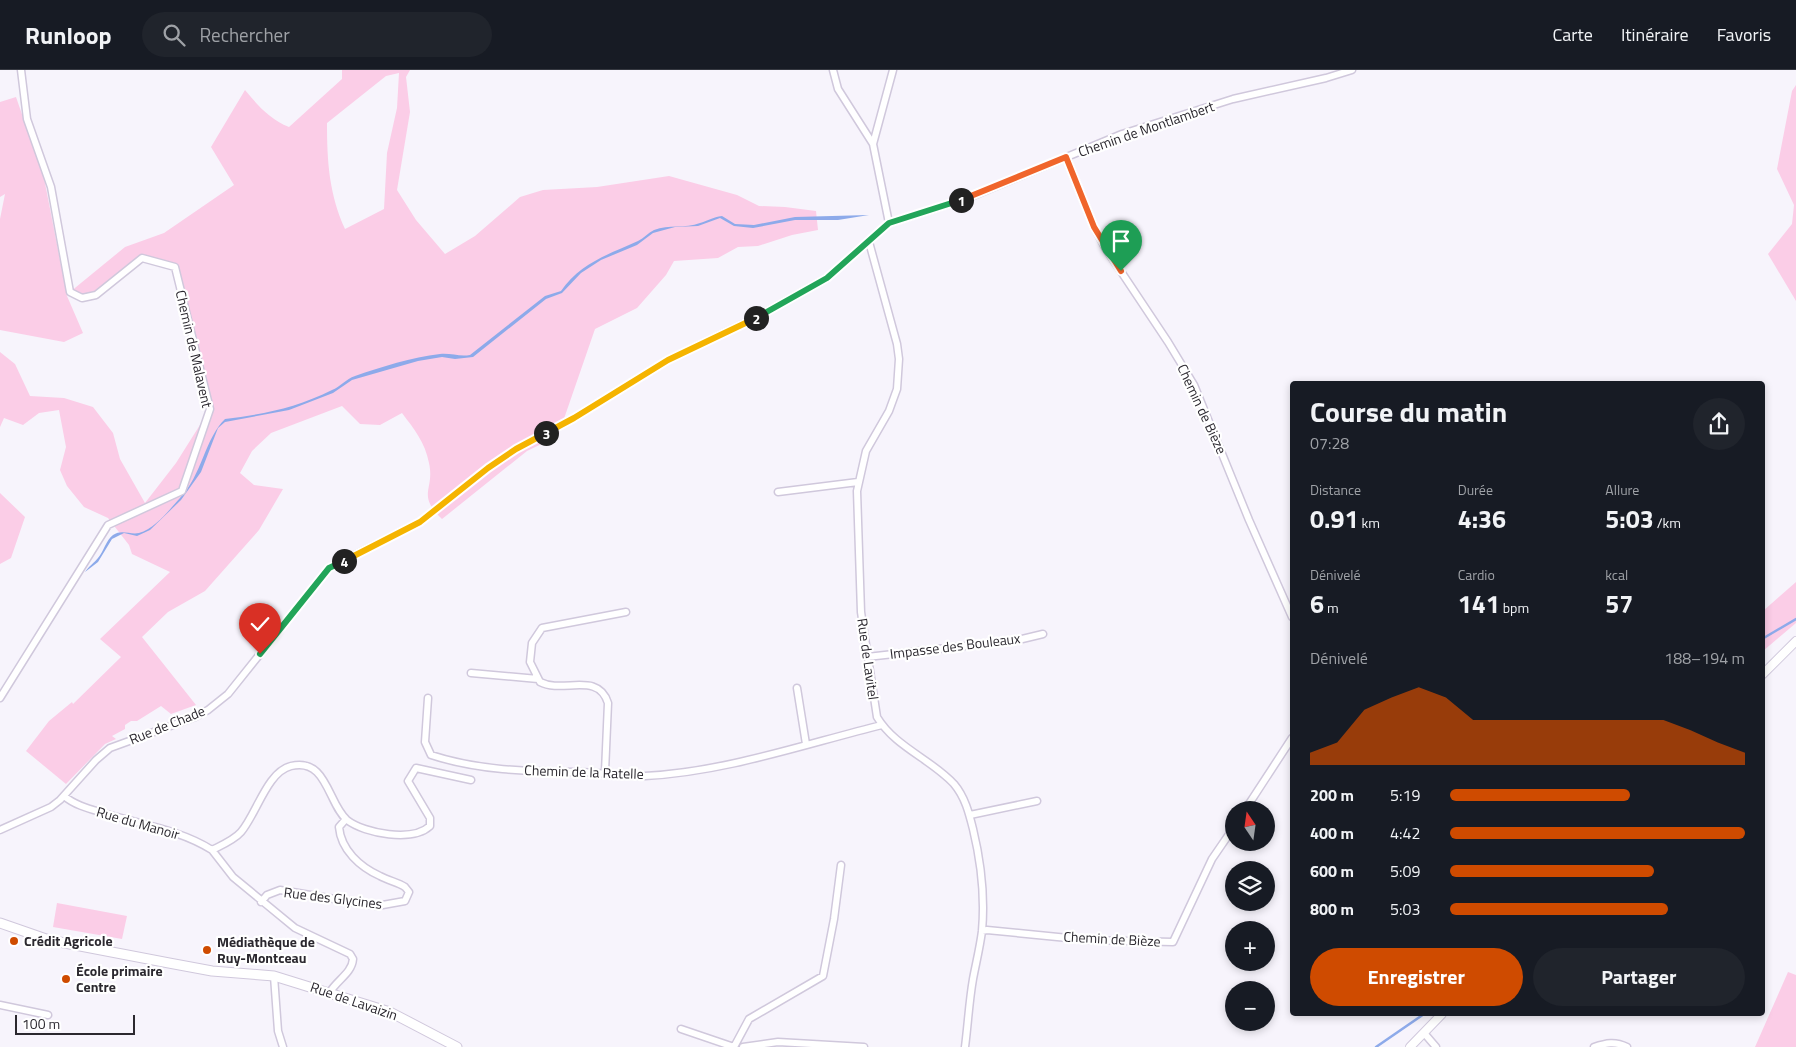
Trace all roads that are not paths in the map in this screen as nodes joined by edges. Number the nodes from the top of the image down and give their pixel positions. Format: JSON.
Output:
{"nodes":[{"id":1,"x":21,"y":70,"type":"edge"},
{"id":2,"x":833,"y":70,"type":"edge"},
{"id":3,"x":893,"y":70,"type":"edge"},
{"id":4,"x":1352,"y":70,"type":"edge"},
{"id":5,"x":873,"y":144,"type":"junction"},
{"id":6,"x":1066,"y":157,"type":"junction"},
{"id":7,"x":889,"y":223,"type":"junction"},
{"id":8,"x":869,"y":242,"type":"junction"},
{"id":9,"x":858,"y":482,"type":"junction"},
{"id":10,"x":778,"y":492,"type":"dead end"},
{"id":11,"x":626,"y":612,"type":"dead end"},
{"id":12,"x":1290,"y":612,"type":"edge"},
{"id":13,"x":1043,"y":634,"type":"dead end"},
{"id":14,"x":1796,"y":641,"type":"edge"},
{"id":15,"x":867,"y":657,"type":"junction"},
{"id":16,"x":1765,"y":672,"type":"edge"},
{"id":17,"x":471,"y":673,"type":"dead end"},
{"id":18,"x":538,"y":679,"type":"junction"},
{"id":19,"x":797,"y":688,"type":"dead end"},
{"id":20,"x":0,"y":698,"type":"edge"},
{"id":21,"x":428,"y":698,"type":"dead end"},
{"id":22,"x":882,"y":725,"type":"junction"},
{"id":23,"x":1290,"y":741,"type":"edge"},
{"id":24,"x":806,"y":744,"type":"junction"},
{"id":25,"x":605,"y":772,"type":"junction"},
{"id":26,"x":471,"y":780,"type":"dead end"},
{"id":27,"x":64,"y":796,"type":"junction"},
{"id":28,"x":1037,"y":801,"type":"dead end"},
{"id":29,"x":1251,"y":801,"type":"edge"},
{"id":30,"x":970,"y":815,"type":"junction"},
{"id":31,"x":346,"y":819,"type":"junction"},
{"id":32,"x":0,"y":830,"type":"edge"},
{"id":33,"x":1225,"y":840,"type":"edge"},
{"id":34,"x":212,"y":850,"type":"junction"},
{"id":35,"x":841,"y":865,"type":"dead end"},
{"id":36,"x":261,"y":902,"type":"junction"},
{"id":37,"x":0,"y":923,"type":"edge"},
{"id":38,"x":982,"y":932,"type":"junction"},
{"id":39,"x":274,"y":976,"type":"junction"},
{"id":40,"x":330,"y":992,"type":"junction"},
{"id":41,"x":0,"y":1005,"type":"edge"},
{"id":42,"x":48,"y":1015,"type":"dead end"},
{"id":43,"x":1440,"y":1016,"type":"edge"},
{"id":44,"x":681,"y":1029,"type":"dead end"},
{"id":45,"x":1424,"y":1033,"type":"junction"},
{"id":46,"x":283,"y":1047,"type":"edge"},
{"id":47,"x":457,"y":1047,"type":"edge"},
{"id":48,"x":734,"y":1047,"type":"edge"},
{"id":49,"x":743,"y":1047,"type":"edge"},
{"id":50,"x":864,"y":1047,"type":"edge"},
{"id":51,"x":965,"y":1047,"type":"edge"},
{"id":52,"x":1410,"y":1047,"type":"edge"},
{"id":53,"x":1436,"y":1047,"type":"edge"},
{"id":54,"x":1594,"y":1047,"type":"edge"},
{"id":55,"x":1626,"y":1047,"type":"edge"}],
"edges":[{"from":1,"to":20,"type":"street","name":"Chemin de Malavent"},
{"from":2,"to":5,"type":"street"},
{"from":3,"to":5,"type":"street"},
{"from":4,"to":6,"type":"street","name":"Chemin de Montlambert"},
{"from":5,"to":7,"type":"street"},
{"from":6,"to":7,"type":"street","name":"Chemin de Montlambert"},
{"from":6,"to":12,"type":"street","name":"Chemin de Bièze"},
{"from":7,"to":8,"type":"street","name":"Rue de Chade"},
{"from":8,"to":9,"type":"street","name":"Rue de Lavitel"},
{"from":8,"to":27,"type":"street","name":"Rue de Chade"},
{"from":9,"to":10,"type":"street"},
{"from":9,"to":15,"type":"street","name":"Rue de Lavitel"},
{"from":11,"to":18,"type":"street"},
{"from":13,"to":15,"type":"street","name":"Impasse des Bouleaux"},
{"from":14,"to":16,"type":"street"},
{"from":15,"to":22,"type":"street","name":"Rue de Lavitel"},
{"from":17,"to":18,"type":"street"},
{"from":18,"to":25,"type":"street"},
{"from":19,"to":24,"type":"street"},
{"from":21,"to":25,"type":"street","name":"Chemin de la Ratelle"},
{"from":22,"to":24,"type":"street","name":"Chemin de la Ratelle"},
{"from":22,"to":30,"type":"street","name":"Rue de Lavitel"},
{"from":23,"to":29,"type":"street"},
{"from":24,"to":25,"type":"street","name":"Chemin de la Ratelle"},
{"from":26,"to":31,"type":"street"},
{"from":27,"to":32,"type":"street","name":"Rue de Chade"},
{"from":27,"to":34,"type":"street","name":"Rue du Manoir"},
{"from":28,"to":30,"type":"street"},
{"from":30,"to":38,"type":"street","name":"Rue de Lavitel"},
{"from":31,"to":34,"type":"street"},
{"from":31,"to":36,"type":"street","name":"Rue des Glycines"},
{"from":33,"to":38,"type":"street","name":"Chemin de Bièze"},
{"from":34,"to":36,"type":"street"},
{"from":35,"to":48,"type":"street"},
{"from":36,"to":40,"type":"street"},
{"from":37,"to":39,"type":"main road","name":"Rue de Lavaizin"},
{"from":38,"to":51,"type":"street","name":"Rue de Lavitel"},
{"from":39,"to":40,"type":"main road","name":"Rue de Lavaizin"},
{"from":39,"to":46,"type":"street"},
{"from":40,"to":47,"type":"main road","name":"Rue de Lavaizin"},
{"from":41,"to":42,"type":"street"},
{"from":43,"to":45,"type":"street"},
{"from":44,"to":48,"type":"street"},
{"from":45,"to":52,"type":"street"},
{"from":45,"to":53,"type":"street"},
{"from":49,"to":50,"type":"street"},
{"from":54,"to":55,"type":"street"}]}
